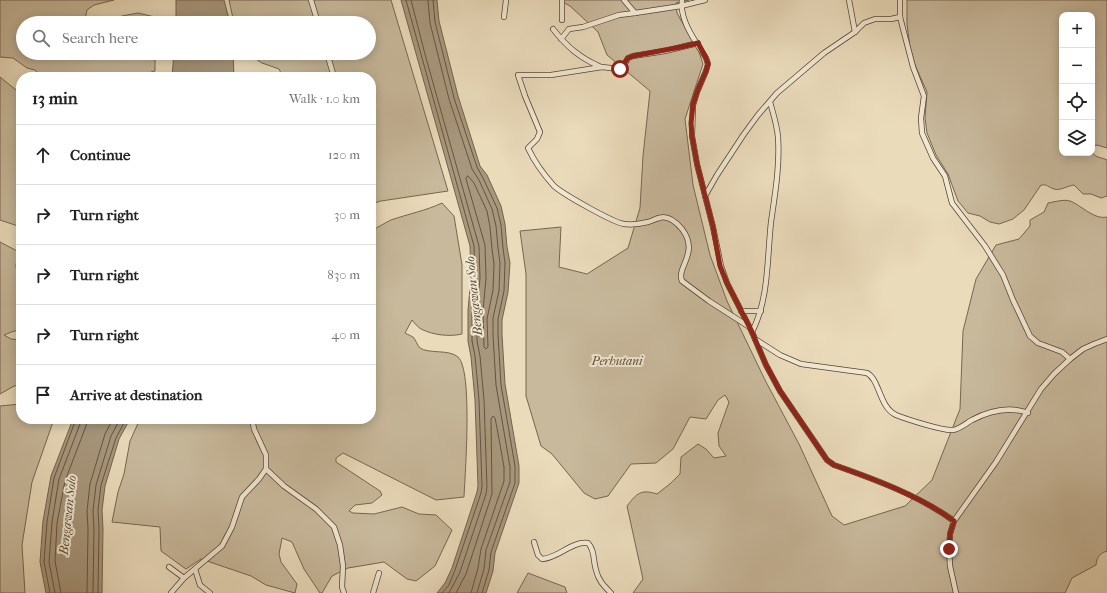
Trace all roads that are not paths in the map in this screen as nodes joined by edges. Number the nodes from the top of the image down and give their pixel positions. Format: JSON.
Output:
{"nodes":[{"id":1,"x":311,"y":0,"type":"edge"},
{"id":2,"x":506,"y":0,"type":"edge"},
{"id":3,"x":562,"y":0,"type":"edge"},
{"id":4,"x":624,"y":0,"type":"edge"},
{"id":5,"x":682,"y":0,"type":"edge"},
{"id":6,"x":705,"y":0,"type":"edge"},
{"id":7,"x":849,"y":0,"type":"edge"},
{"id":8,"x":900,"y":0,"type":"edge"},
{"id":9,"x":681,"y":6,"type":"junction"},
{"id":10,"x":635,"y":13,"type":"junction"},
{"id":11,"x":316,"y":16,"type":"edge"},
{"id":12,"x":504,"y":17,"type":"dead end"},
{"id":13,"x":900,"y":17,"type":"junction"},
{"id":14,"x":562,"y":20,"type":"dead end"},
{"id":15,"x":553,"y":29,"type":"dead end"},
{"id":16,"x":855,"y":32,"type":"junction"},
{"id":17,"x":561,"y":39,"type":"junction"},
{"id":18,"x":698,"y":43,"type":"junction"},
{"id":19,"x":329,"y":60,"type":"edge"},
{"id":20,"x":602,"y":67,"type":"junction"},
{"id":21,"x":333,"y":72,"type":"edge"},
{"id":22,"x":770,"y":102,"type":"junction"},
{"id":23,"x":705,"y":196,"type":"junction"},
{"id":24,"x":741,"y":311,"type":"junction"},
{"id":25,"x":761,"y":311,"type":"junction"},
{"id":26,"x":748,"y":326,"type":"junction"},
{"id":27,"x":752,"y":332,"type":"junction"},
{"id":28,"x":755,"y":339,"type":"junction"},
{"id":29,"x":1107,"y":340,"type":"edge"},
{"id":30,"x":1070,"y":359,"type":"junction"},
{"id":31,"x":1028,"y":413,"type":"junction"},
{"id":32,"x":253,"y":424,"type":"edge"},
{"id":33,"x":266,"y":469,"type":"junction"},
{"id":34,"x":954,"y":521,"type":"junction"},
{"id":35,"x":534,"y":542,"type":"dead end"},
{"id":36,"x":169,"y":567,"type":"dead end"},
{"id":37,"x":195,"y":569,"type":"junction"},
{"id":38,"x":379,"y":573,"type":"dead end"},
{"id":39,"x":184,"y":578,"type":"junction"},
{"id":40,"x":200,"y":585,"type":"junction"},
{"id":41,"x":171,"y":593,"type":"edge"},
{"id":42,"x":204,"y":593,"type":"edge"},
{"id":43,"x":210,"y":593,"type":"edge"},
{"id":44,"x":344,"y":593,"type":"edge"},
{"id":45,"x":373,"y":593,"type":"edge"},
{"id":46,"x":611,"y":593,"type":"edge"},
{"id":47,"x":956,"y":593,"type":"edge"}],
"edges":[{"from":1,"to":11,"type":"street"},
{"from":2,"to":12,"type":"street"},
{"from":3,"to":14,"type":"street"},
{"from":4,"to":10,"type":"street"},
{"from":5,"to":9,"type":"street"},
{"from":6,"to":9,"type":"street"},
{"from":7,"to":16,"type":"street"},
{"from":8,"to":13,"type":"street"},
{"from":9,"to":10,"type":"street"},
{"from":9,"to":18,"type":"street"},
{"from":10,"to":17,"type":"street"},
{"from":13,"to":16,"type":"street"},
{"from":13,"to":30,"type":"street"},
{"from":15,"to":17,"type":"street"},
{"from":16,"to":22,"type":"street"},
{"from":17,"to":20,"type":"street"},
{"from":18,"to":20,"type":"street"},
{"from":18,"to":23,"type":"street"},
{"from":19,"to":21,"type":"street"},
{"from":20,"to":26,"type":"street"},
{"from":22,"to":23,"type":"street"},
{"from":22,"to":25,"type":"street"},
{"from":23,"to":24,"type":"street"},
{"from":24,"to":25,"type":"street"},
{"from":24,"to":26,"type":"street"},
{"from":25,"to":27,"type":"street"},
{"from":26,"to":27,"type":"street"},
{"from":27,"to":28,"type":"street"},
{"from":28,"to":31,"type":"street"},
{"from":28,"to":34,"type":"street"},
{"from":29,"to":30,"type":"street"},
{"from":30,"to":31,"type":"street"},
{"from":31,"to":34,"type":"street"},
{"from":32,"to":33,"type":"street"},
{"from":33,"to":37,"type":"street"},
{"from":33,"to":44,"type":"street"},
{"from":34,"to":47,"type":"street"},
{"from":35,"to":46,"type":"street"},
{"from":36,"to":39,"type":"street"},
{"from":37,"to":39,"type":"street"},
{"from":37,"to":40,"type":"street"},
{"from":38,"to":45,"type":"street"},
{"from":39,"to":41,"type":"street"},
{"from":40,"to":42,"type":"street"},
{"from":40,"to":43,"type":"street"}]}
